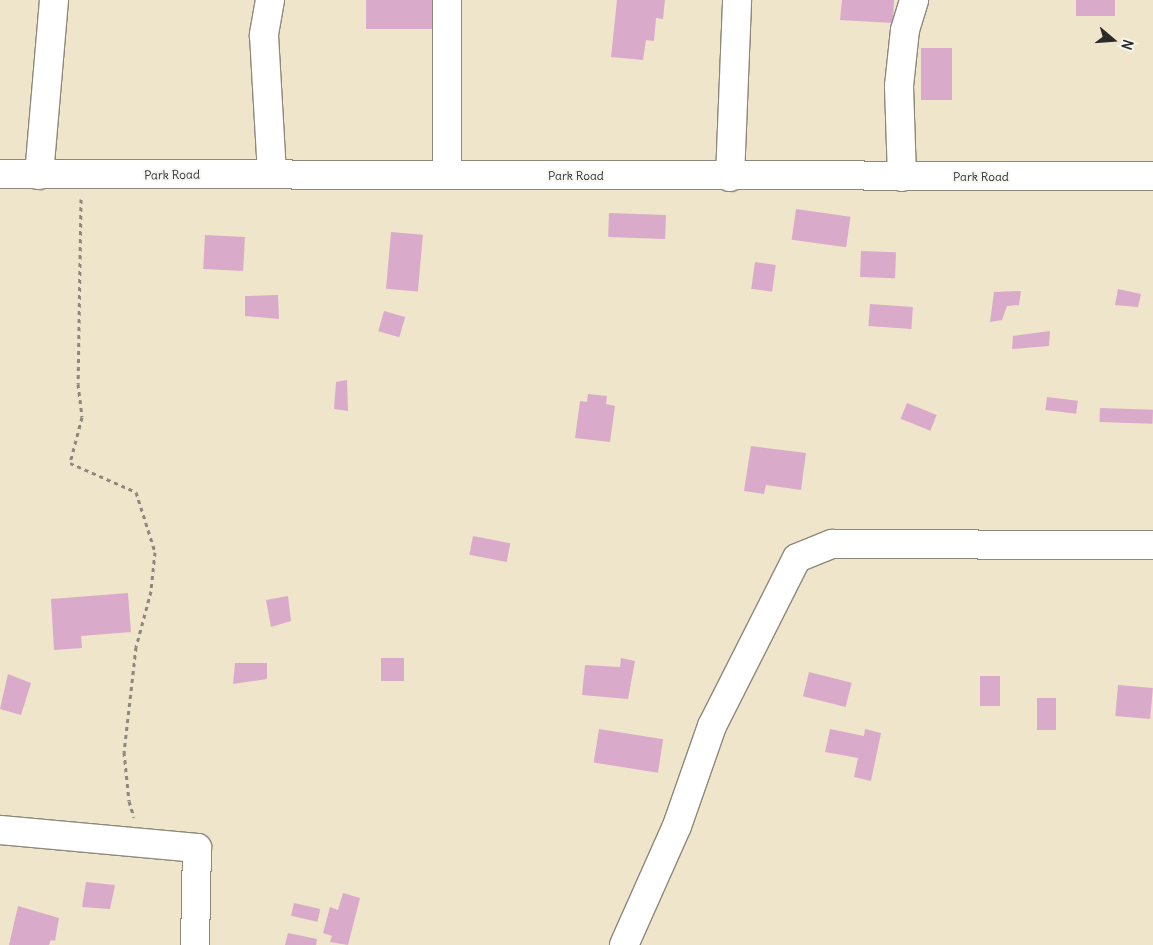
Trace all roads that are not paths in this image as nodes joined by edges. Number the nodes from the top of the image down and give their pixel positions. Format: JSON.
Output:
{"nodes":[{"id":1,"x":54,"y":0,"type":"edge"},
{"id":2,"x":270,"y":0,"type":"edge"},
{"id":3,"x":447,"y":0,"type":"edge"},
{"id":4,"x":737,"y":0,"type":"edge"},
{"id":5,"x":914,"y":0,"type":"edge"},
{"id":6,"x":272,"y":173,"type":"junction"},
{"id":7,"x":0,"y":174,"type":"edge"},
{"id":8,"x":39,"y":175,"type":"junction"},
{"id":9,"x":447,"y":175,"type":"junction"},
{"id":10,"x":1153,"y":176,"type":"edge"},
{"id":11,"x":902,"y":177,"type":"junction"},
{"id":12,"x":730,"y":178,"type":"junction"},
{"id":13,"x":1153,"y":545,"type":"edge"},
{"id":14,"x":0,"y":830,"type":"edge"},
{"id":15,"x":195,"y":945,"type":"edge"},
{"id":16,"x":624,"y":945,"type":"edge"}],
"edges":[{"from":1,"to":8,"type":"street"},
{"from":2,"to":6,"type":"street"},
{"from":3,"to":9,"type":"street"},
{"from":4,"to":12,"type":"street"},
{"from":5,"to":11,"type":"street"},
{"from":6,"to":8,"type":"street","name":"Park Road"},
{"from":6,"to":9,"type":"street","name":"Park Road"},
{"from":7,"to":8,"type":"street","name":"Park Road"},
{"from":9,"to":12,"type":"street","name":"Park Road"},
{"from":10,"to":11,"type":"street","name":"Park Road"},
{"from":11,"to":12,"type":"street","name":"Park Road"},
{"from":13,"to":16,"type":"street"},
{"from":14,"to":15,"type":"street"}]}
